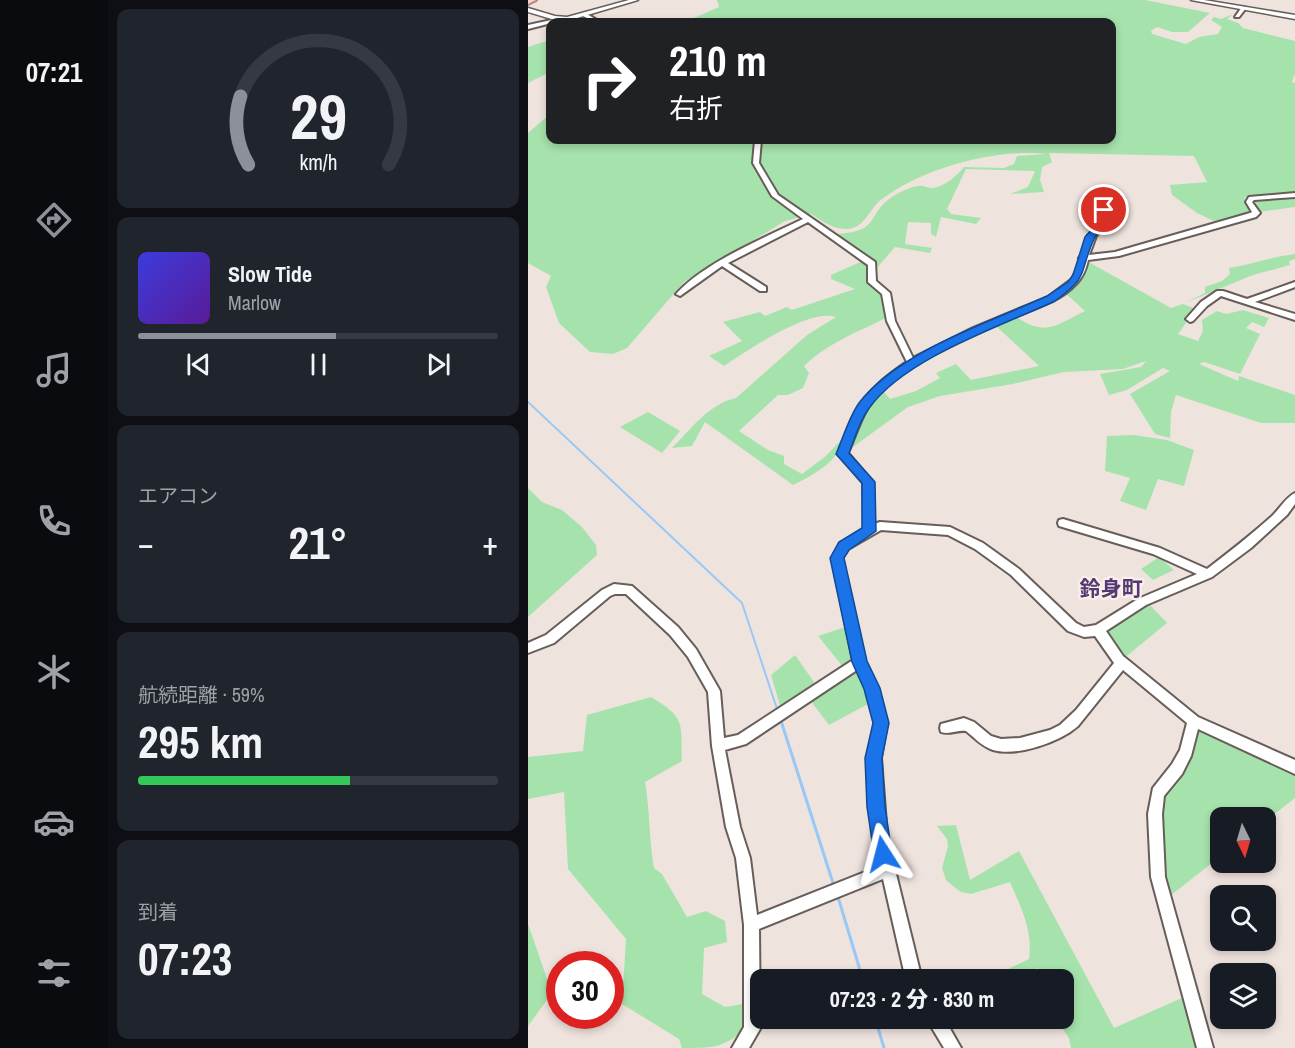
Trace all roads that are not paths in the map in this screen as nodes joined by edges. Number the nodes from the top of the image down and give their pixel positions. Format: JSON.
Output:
{"nodes":[{"id":1,"x":635,"y":0,"type":"edge"},
{"id":2,"x":1194,"y":0,"type":"edge"},
{"id":3,"x":1215,"y":1,"type":"edge"},
{"id":4,"x":1244,"y":8,"type":"junction"},
{"id":5,"x":528,"y":10,"type":"edge"},
{"id":6,"x":585,"y":15,"type":"junction"},
{"id":7,"x":1237,"y":16,"type":"dead end"},
{"id":8,"x":1295,"y":17,"type":"edge"},
{"id":9,"x":557,"y":18,"type":"edge"},
{"id":10,"x":567,"y":18,"type":"edge"},
{"id":11,"x":591,"y":18,"type":"edge"},
{"id":12,"x":546,"y":21,"type":"edge"},
{"id":13,"x":528,"y":24,"type":"edge"},
{"id":14,"x":758,"y":144,"type":"edge"},
{"id":15,"x":1295,"y":195,"type":"edge"},
{"id":16,"x":1100,"y":200,"type":"dead end"},
{"id":17,"x":809,"y":219,"type":"junction"},
{"id":18,"x":1083,"y":258,"type":"junction"},
{"id":19,"x":724,"y":264,"type":"junction"},
{"id":20,"x":1295,"y":284,"type":"edge"},
{"id":21,"x":763,"y":289,"type":"dead end"},
{"id":22,"x":680,"y":294,"type":"dead end"},
{"id":23,"x":1246,"y":302,"type":"junction"},
{"id":24,"x":1295,"y":310,"type":"edge"},
{"id":25,"x":1284,"y":314,"type":"junction"},
{"id":26,"x":1295,"y":317,"type":"edge"},
{"id":27,"x":1190,"y":319,"type":"dead end"},
{"id":28,"x":911,"y":362,"type":"junction"},
{"id":29,"x":1295,"y":497,"type":"edge"},
{"id":30,"x":1063,"y":523,"type":"dead end"},
{"id":31,"x":869,"y":531,"type":"junction"},
{"id":32,"x":1208,"y":574,"type":"junction"},
{"id":33,"x":1098,"y":630,"type":"junction"},
{"id":34,"x":528,"y":648,"type":"edge"},
{"id":35,"x":859,"y":662,"type":"junction"},
{"id":36,"x":1122,"y":662,"type":"junction"},
{"id":37,"x":1194,"y":721,"type":"junction"},
{"id":38,"x":946,"y":728,"type":"dead end"},
{"id":39,"x":718,"y":746,"type":"junction"},
{"id":40,"x":1295,"y":767,"type":"edge"},
{"id":41,"x":886,"y":871,"type":"junction"},
{"id":42,"x":751,"y":925,"type":"junction"},
{"id":43,"x":911,"y":969,"type":"edge"},
{"id":44,"x":941,"y":1029,"type":"edge"},
{"id":45,"x":740,"y":1048,"type":"edge"},
{"id":46,"x":953,"y":1048,"type":"edge"},
{"id":47,"x":1205,"y":1048,"type":"edge"}],
"edges":[{"from":1,"to":6,"type":"street"},
{"from":2,"to":3,"type":"street"},
{"from":3,"to":4,"type":"street"},
{"from":4,"to":7,"type":"street"},
{"from":4,"to":8,"type":"street"},
{"from":5,"to":9,"type":"street"},
{"from":6,"to":10,"type":"street"},
{"from":6,"to":11,"type":"street"},
{"from":12,"to":13,"type":"street"},
{"from":14,"to":17,"type":"street"},
{"from":15,"to":18,"type":"street"},
{"from":16,"to":18,"type":"street"},
{"from":17,"to":19,"type":"street"},
{"from":17,"to":28,"type":"street"},
{"from":18,"to":28,"type":"street"},
{"from":19,"to":21,"type":"street"},
{"from":19,"to":22,"type":"street"},
{"from":20,"to":23,"type":"street"},
{"from":23,"to":25,"type":"street"},
{"from":23,"to":27,"type":"street"},
{"from":24,"to":25,"type":"street"},
{"from":25,"to":26,"type":"street"},
{"from":28,"to":31,"type":"street"},
{"from":29,"to":32,"type":"street"},
{"from":30,"to":32,"type":"street"},
{"from":31,"to":33,"type":"street"},
{"from":31,"to":35,"type":"street"},
{"from":32,"to":33,"type":"street"},
{"from":33,"to":36,"type":"street"},
{"from":34,"to":39,"type":"street"},
{"from":35,"to":39,"type":"street"},
{"from":35,"to":41,"type":"street"},
{"from":36,"to":37,"type":"street"},
{"from":36,"to":38,"type":"street"},
{"from":37,"to":40,"type":"street"},
{"from":37,"to":47,"type":"street"},
{"from":39,"to":42,"type":"street"},
{"from":41,"to":42,"type":"street"},
{"from":41,"to":43,"type":"street"},
{"from":42,"to":45,"type":"street"},
{"from":44,"to":46,"type":"street"}]}
